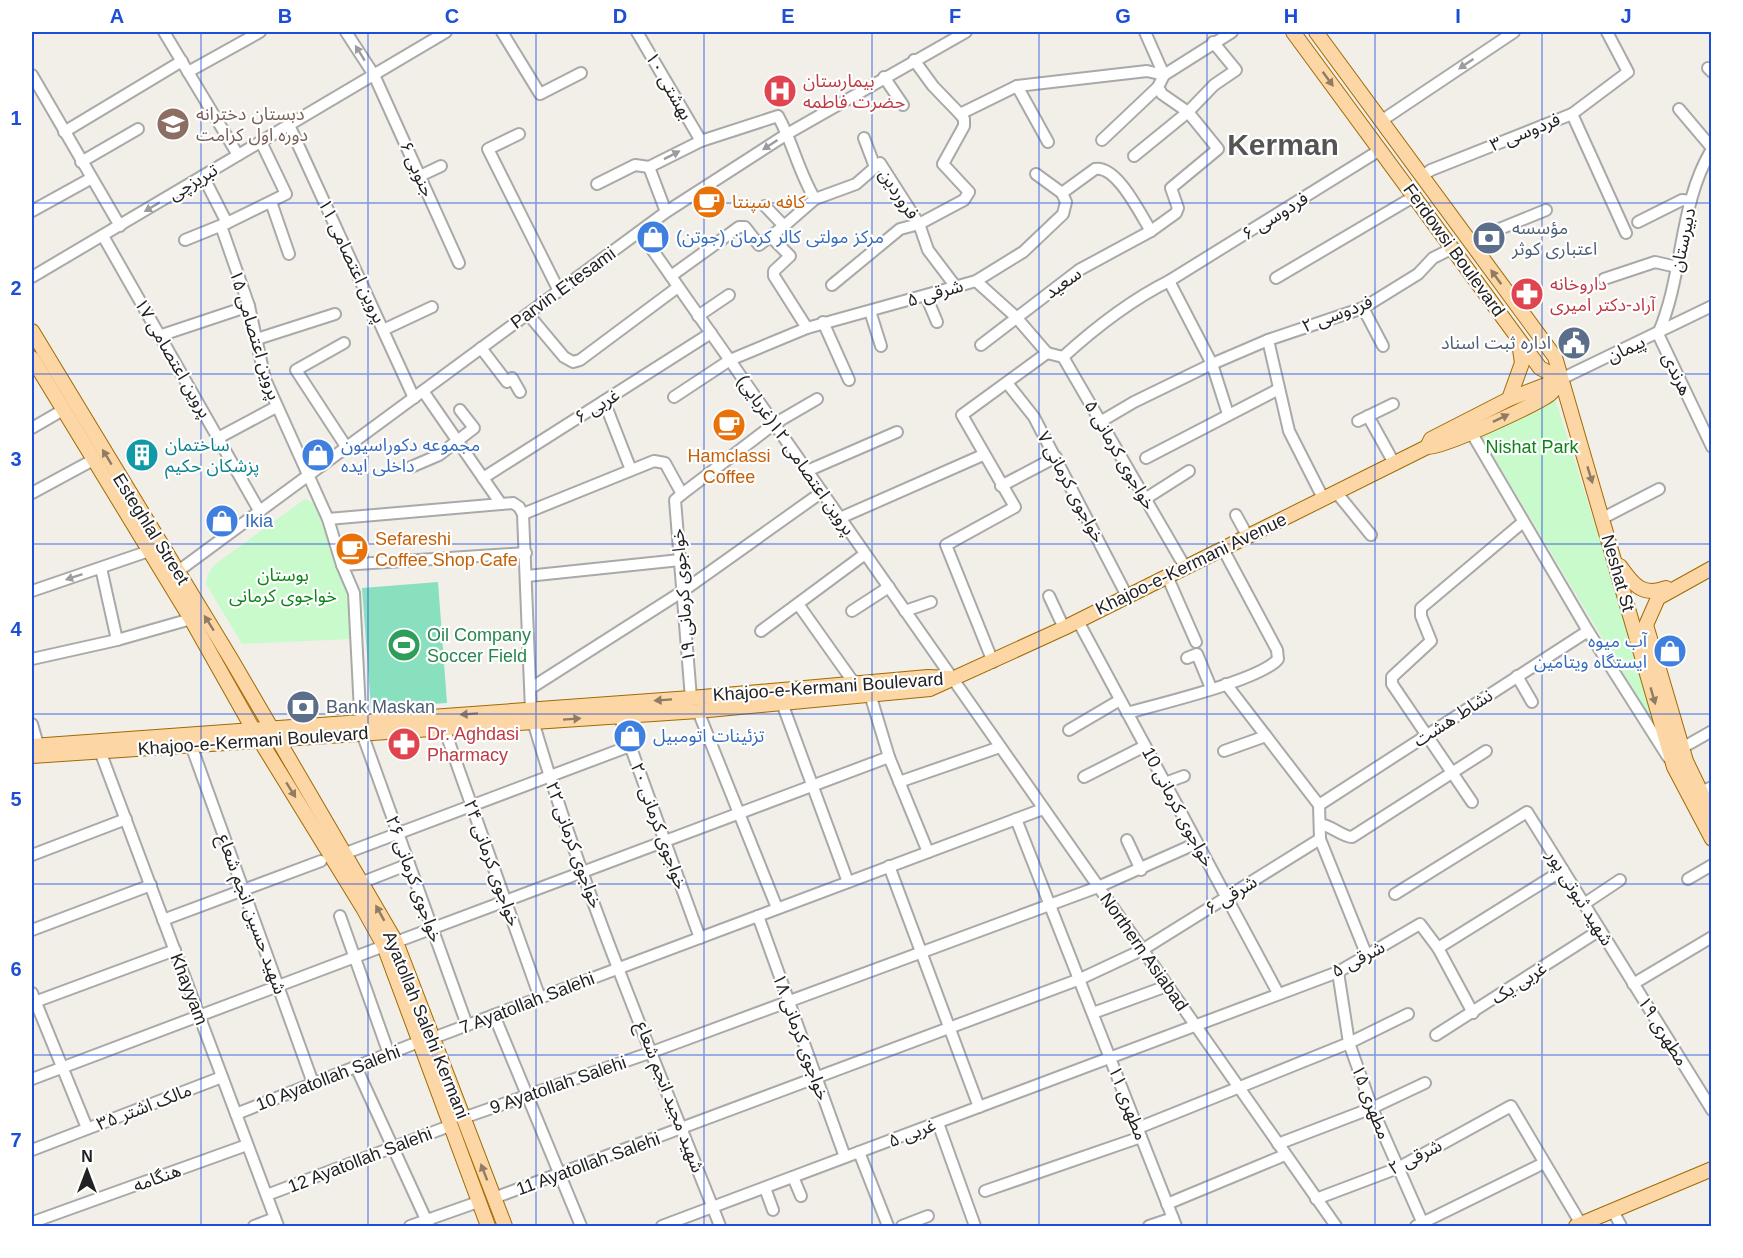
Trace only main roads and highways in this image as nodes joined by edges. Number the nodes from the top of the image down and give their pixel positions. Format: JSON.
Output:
{"nodes":[{"id":1,"x":1293,"y":32,"type":"edge"},
{"id":2,"x":1316,"y":32,"type":"edge"},
{"id":3,"x":1382,"y":121,"type":"junction"},
{"id":4,"x":1366,"y":131,"type":"junction"},
{"id":5,"x":32,"y":331,"type":"edge"},
{"id":6,"x":1518,"y":337,"type":"junction"},
{"id":7,"x":32,"y":358,"type":"edge"},
{"id":8,"x":1561,"y":379,"type":"junction"},
{"id":9,"x":1509,"y":399,"type":"junction"},
{"id":10,"x":1427,"y":447,"type":"junction"},
{"id":11,"x":1613,"y":555,"type":"junction"},
{"id":12,"x":1712,"y":568,"type":"edge"},
{"id":13,"x":1683,"y":583,"type":"junction"},
{"id":14,"x":231,"y":659,"type":"junction"},
{"id":15,"x":217,"y":666,"type":"junction"},
{"id":16,"x":952,"y":678,"type":"junction"},
{"id":17,"x":238,"y":703,"type":"junction"},
{"id":18,"x":695,"y":704,"type":"junction"},
{"id":19,"x":532,"y":716,"type":"junction"},
{"id":20,"x":223,"y":731,"type":"junction"},
{"id":21,"x":273,"y":734,"type":"junction"},
{"id":22,"x":257,"y":735,"type":"junction"},
{"id":23,"x":34,"y":749,"type":"edge"},
{"id":24,"x":1706,"y":789,"type":"edge"},
{"id":25,"x":1712,"y":815,"type":"edge"},
{"id":26,"x":322,"y":827,"type":"junction"},
{"id":27,"x":1712,"y":839,"type":"edge"},
{"id":28,"x":390,"y":944,"type":"junction"},
{"id":29,"x":457,"y":1121,"type":"junction"},
{"id":30,"x":1712,"y":1169,"type":"edge"},
{"id":31,"x":1578,"y":1225,"type":"edge"},
{"id":32,"x":488,"y":1227,"type":"edge"},
{"id":33,"x":505,"y":1227,"type":"edge"}],
"edges":[{"from":1,"to":4,"type":"main road","name":"Ferdowsi Boulevard","one_way":true},
{"from":2,"to":3,"type":"main road","name":"Ferdowsi Boulevard"},
{"from":3,"to":4,"type":"main road"},
{"from":8,"to":3,"type":"main road","name":"Ferdowsi Boulevard","one_way":true},
{"from":4,"to":6,"type":"main road","name":"Ferdowsi Boulevard"},
{"from":14,"to":5,"type":"main road","name":"Esteghlal Street","one_way":true},
{"from":6,"to":8,"type":"main road","name":"Ferdowsi Boulevard"},
{"from":6,"to":9,"type":"main road"},
{"from":7,"to":15,"type":"main road","name":"Esteghlal Street"},
{"from":8,"to":9,"type":"main road","name":"Khajoo-e-Kermani Avenue"},
{"from":10,"to":8,"type":"main road","name":"Khajoo-e-Kermani Avenue","one_way":true},
{"from":8,"to":11,"type":"main road","name":"Neshat St","one_way":true},
{"from":9,"to":10,"type":"main road","name":"Khajoo-e-Kermani Avenue"},
{"from":10,"to":16,"type":"main road","name":"Khajoo-e-Kermani Avenue"},
{"from":11,"to":13,"type":"main road"},
{"from":11,"to":27,"type":"main road","name":"Neshat St","one_way":true},
{"from":12,"to":13,"type":"main road"},
{"from":13,"to":24,"type":"main road"},
{"from":14,"to":15,"type":"main road"},
{"from":14,"to":21,"type":"main road","name":"Esteghlal Street"},
{"from":15,"to":17,"type":"main road","name":"Esteghlal Street"},
{"from":16,"to":18,"type":"main road","name":"Khajoo-e-Kermani Boulevard"},
{"from":16,"to":18,"type":"main road","name":"Khajoo-e-Kermani Boulevard"},
{"from":17,"to":20,"type":"main road"},
{"from":17,"to":22,"type":"main road","name":"Esteghlal Street"},
{"from":18,"to":19,"type":"main road","name":"Khajoo-e-Kermani Boulevard","one_way":true},
{"from":19,"to":18,"type":"main road","name":"Khajoo-e-Kermani Boulevard","one_way":true},
{"from":19,"to":21,"type":"main road","name":"Khajoo-e-Kermani Boulevard","one_way":true},
{"from":19,"to":21,"type":"main road","name":"Khajoo-e-Kermani Boulevard"},
{"from":20,"to":22,"type":"main road","name":"Khajoo-e-Kermani Boulevard"},
{"from":20,"to":23,"type":"main road","name":"Khajoo-e-Kermani Boulevard"},
{"from":21,"to":22,"type":"main road","name":"Khajoo-e-Kermani Boulevard"},
{"from":21,"to":26,"type":"main road","name":"Ayatollah Salehi Kermani"},
{"from":22,"to":23,"type":"main road","name":"Khajoo-e-Kermani Boulevard"},
{"from":22,"to":26,"type":"main road","name":"Ayatollah Salehi Kermani","one_way":true},
{"from":24,"to":25,"type":"main road"},
{"from":26,"to":28,"type":"main road","name":"Ayatollah Salehi Kermani"},
{"from":28,"to":26,"type":"main road","name":"Ayatollah Salehi Kermani","one_way":true},
{"from":28,"to":29,"type":"main road","name":"Ayatollah Salehi Kermani"},
{"from":29,"to":32,"type":"main road","name":"Ayatollah Salehi Kermani"},
{"from":33,"to":29,"type":"main road","name":"Ayatollah Salehi Kermani","one_way":true},
{"from":30,"to":31,"type":"main road"}]}
